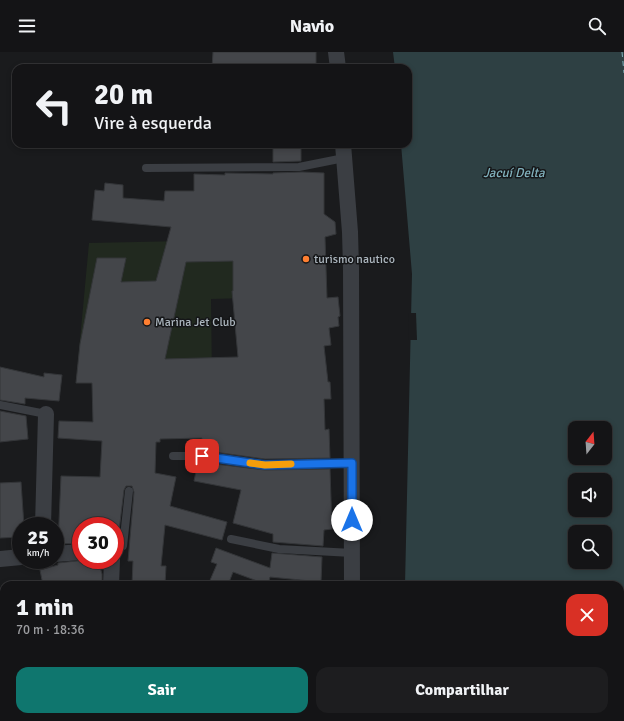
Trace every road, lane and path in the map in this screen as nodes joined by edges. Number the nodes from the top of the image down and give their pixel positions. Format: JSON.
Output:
{"nodes":[{"id":1,"x":336,"y":52,"type":"edge"},
{"id":2,"x":338,"y":64,"type":"edge"},
{"id":3,"x":344,"y":151,"type":"edge"},
{"id":4,"x":146,"y":168,"type":"dead end"},
{"id":5,"x":0,"y":406,"type":"edge"},
{"id":6,"x":46,"y":414,"type":"joint"},
{"id":7,"x":174,"y":456,"type":"dead end"},
{"id":8,"x":352,"y":463,"type":"junction"},
{"id":9,"x":129,"y":491,"type":"dead end"},
{"id":10,"x":43,"y":517,"type":"edge"},
{"id":11,"x":124,"y":537,"type":"edge"},
{"id":12,"x":231,"y":539,"type":"dead end"},
{"id":13,"x":352,"y":553,"type":"junction"},
{"id":14,"x":12,"y":558,"type":"edge"},
{"id":15,"x":0,"y":559,"type":"edge"},
{"id":16,"x":112,"y":569,"type":"edge"},
{"id":17,"x":111,"y":581,"type":"edge"},
{"id":18,"x":352,"y":581,"type":"edge"}],
"edges":[{"from":1,"to":2,"type":"street"},
{"from":3,"to":4,"type":"lane"},
{"from":3,"to":8,"type":"street"},
{"from":5,"to":6,"type":"lane"},
{"from":6,"to":10,"type":"street"},
{"from":7,"to":8,"type":"lane"},
{"from":8,"to":13,"type":"street"},
{"from":9,"to":11,"type":"lane"},
{"from":12,"to":13,"type":"lane"},
{"from":13,"to":18,"type":"street"},
{"from":14,"to":15,"type":"street"},
{"from":16,"to":17,"type":"street"}]}
